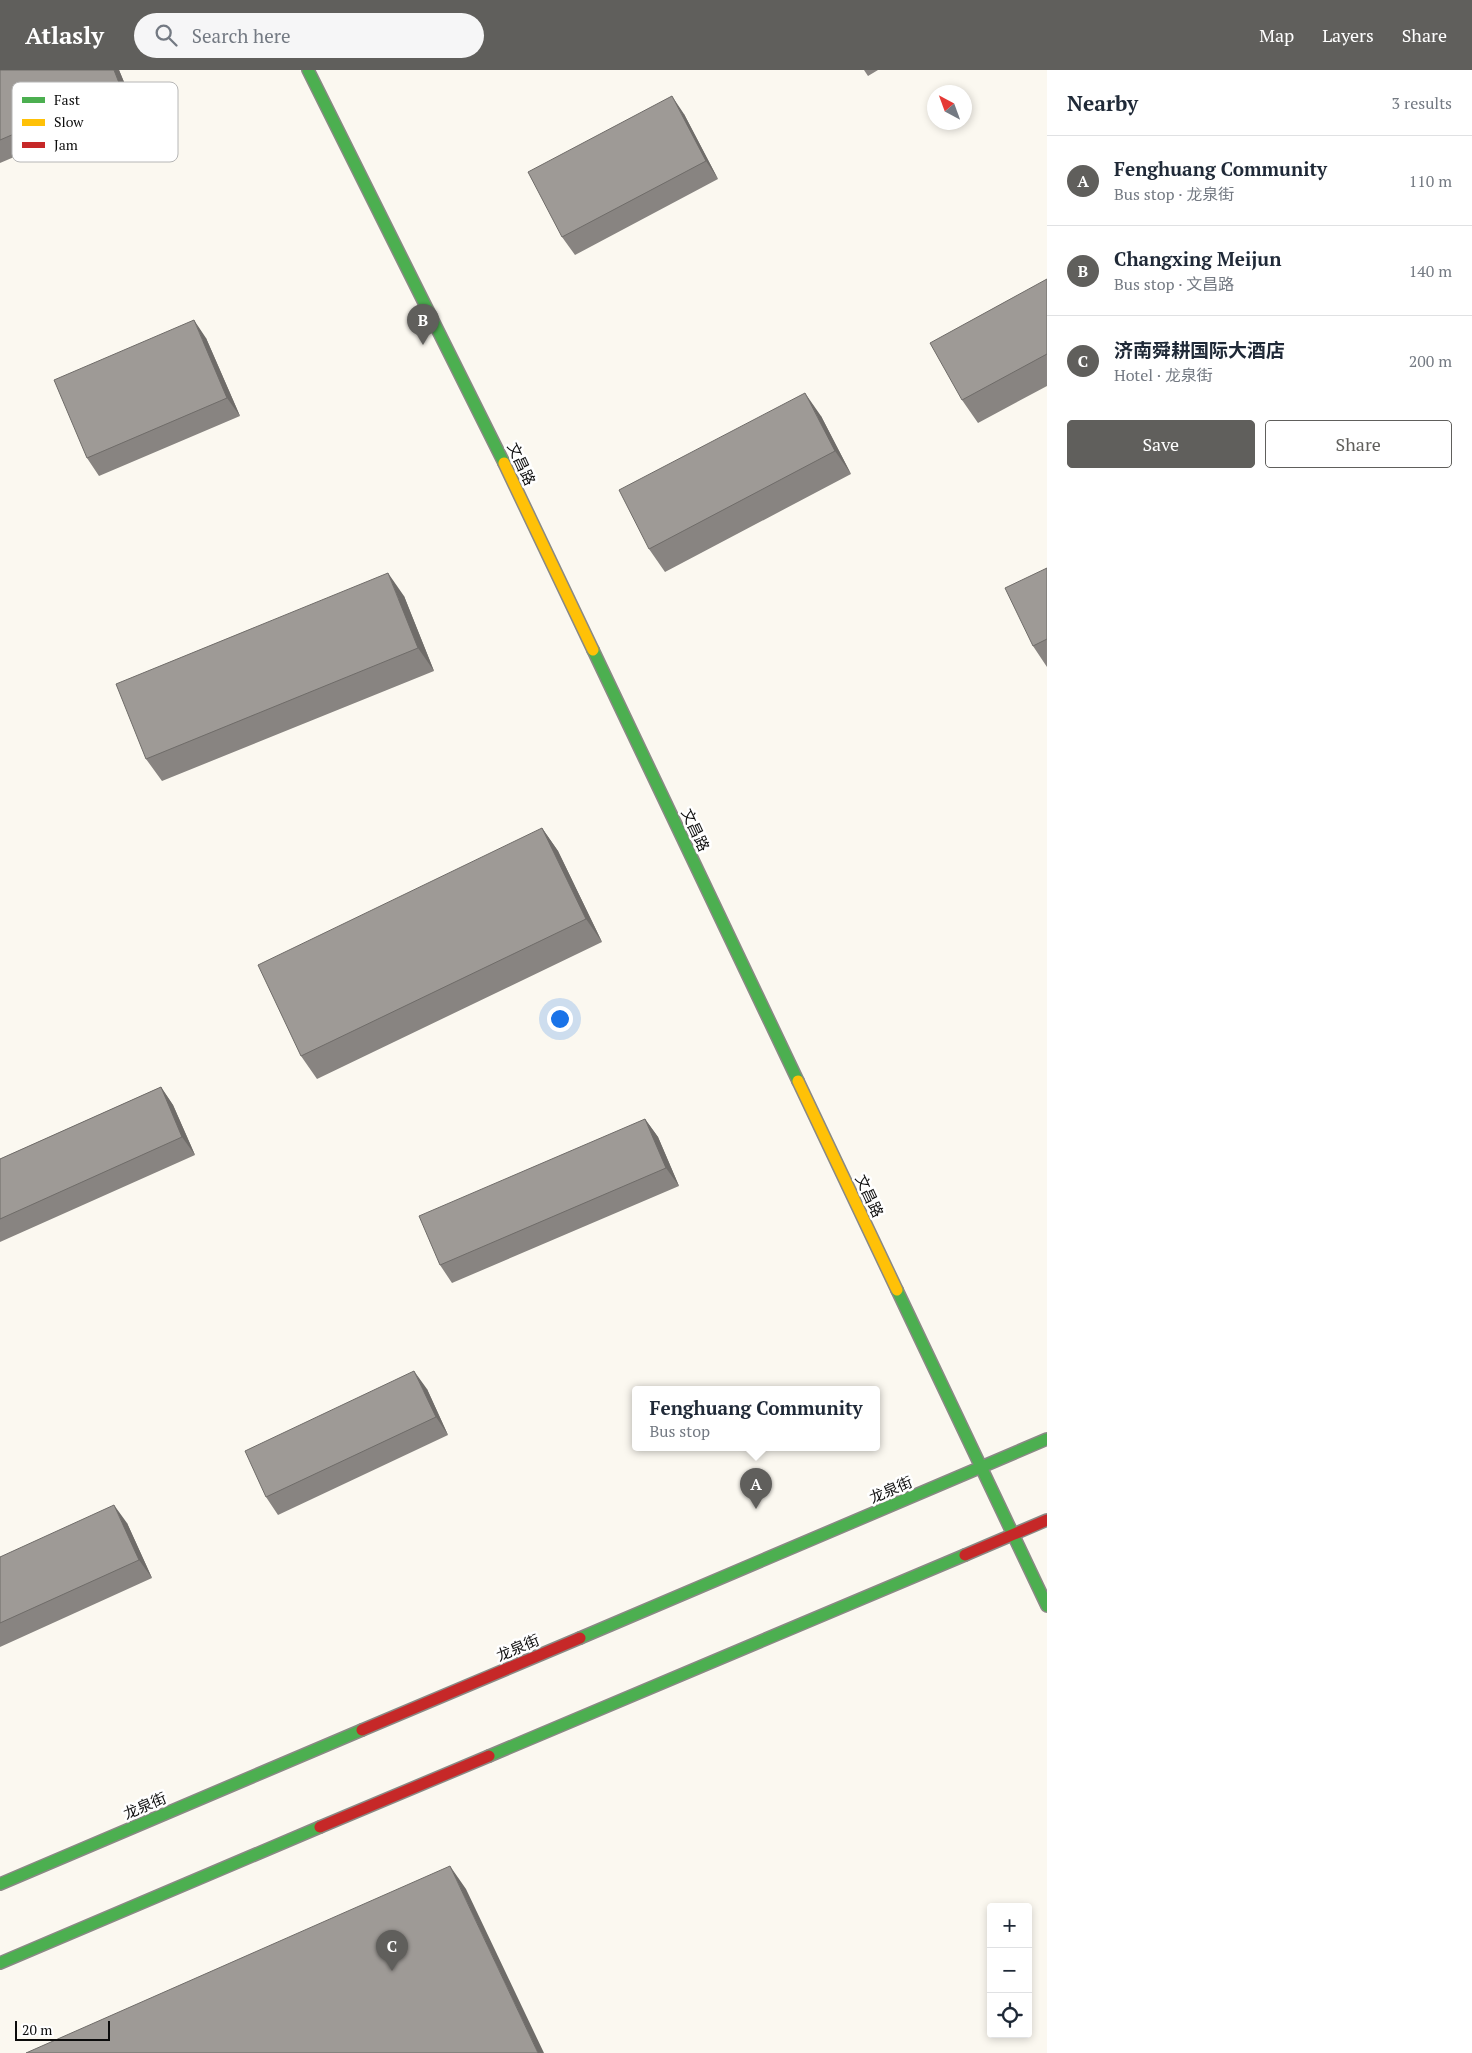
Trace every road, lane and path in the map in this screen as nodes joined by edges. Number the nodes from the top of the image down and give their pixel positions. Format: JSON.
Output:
{"nodes":[{"id":1,"x":308,"y":70,"type":"edge"},
{"id":2,"x":1047,"y":1439,"type":"edge"},
{"id":3,"x":981,"y":1468,"type":"junction"},
{"id":4,"x":1047,"y":1520,"type":"edge"},
{"id":5,"x":1014,"y":1534,"type":"junction"},
{"id":6,"x":1047,"y":1606,"type":"edge"},
{"id":7,"x":0,"y":1884,"type":"edge"},
{"id":8,"x":0,"y":1964,"type":"edge"}],
"edges":[{"from":1,"to":3,"type":"main road","name":"文昌路"},
{"from":2,"to":3,"type":"main road","name":"龙泉街"},
{"from":3,"to":5,"type":"main road","name":"文昌路"},
{"from":3,"to":7,"type":"main road","name":"龙泉街"},
{"from":4,"to":5,"type":"main road"},
{"from":5,"to":6,"type":"main road","name":"文昌路"},
{"from":5,"to":8,"type":"main road"}]}
